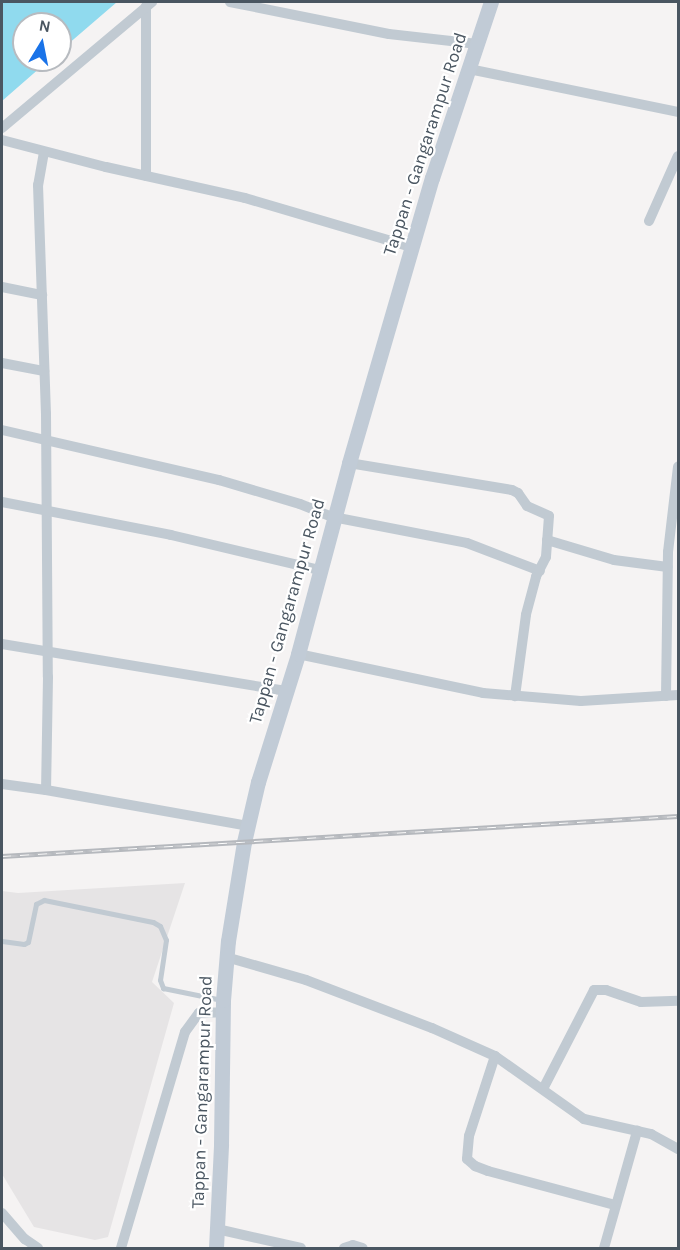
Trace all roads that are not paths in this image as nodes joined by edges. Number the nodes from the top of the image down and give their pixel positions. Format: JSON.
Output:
{"nodes":[{"id":1,"x":230,"y":2,"type":"edge"},
{"id":2,"x":491,"y":2,"type":"edge"},
{"id":3,"x":149,"y":4,"type":"edge"},
{"id":4,"x":477,"y":44,"type":"junction"},
{"id":5,"x":468,"y":69,"type":"junction"},
{"id":6,"x":678,"y":112,"type":"edge"},
{"id":7,"x":2,"y":128,"type":"edge"},
{"id":8,"x":2,"y":140,"type":"edge"},
{"id":9,"x":44,"y":152,"type":"junction"},
{"id":10,"x":678,"y":156,"type":"edge"},
{"id":11,"x":146,"y":176,"type":"junction"},
{"id":12,"x":649,"y":221,"type":"dead end"},
{"id":13,"x":412,"y":247,"type":"junction"},
{"id":14,"x":2,"y":287,"type":"edge"},
{"id":15,"x":42,"y":295,"type":"junction"},
{"id":16,"x":2,"y":363,"type":"edge"},
{"id":17,"x":44,"y":371,"type":"junction"},
{"id":18,"x":2,"y":430,"type":"edge"},
{"id":19,"x":46,"y":438,"type":"junction"},
{"id":20,"x":349,"y":463,"type":"junction"},
{"id":21,"x":678,"y":467,"type":"edge"},
{"id":22,"x":2,"y":502,"type":"edge"},
{"id":23,"x":45,"y":509,"type":"junction"},
{"id":24,"x":333,"y":517,"type":"junction"},
{"id":25,"x":547,"y":540,"type":"junction"},
{"id":26,"x":668,"y":567,"type":"junction"},
{"id":27,"x":319,"y":570,"type":"junction"},
{"id":28,"x":540,"y":571,"type":"junction"},
{"id":29,"x":2,"y":644,"type":"edge"},
{"id":30,"x":47,"y":651,"type":"junction"},
{"id":31,"x":298,"y":654,"type":"junction"},
{"id":32,"x":286,"y":691,"type":"junction"},
{"id":33,"x":678,"y":695,"type":"edge"},
{"id":34,"x":514,"y":696,"type":"junction"},
{"id":35,"x":666,"y":696,"type":"junction"},
{"id":36,"x":2,"y":784,"type":"edge"},
{"id":37,"x":46,"y":790,"type":"junction"},
{"id":38,"x":248,"y":826,"type":"junction"},
{"id":39,"x":2,"y":941,"type":"edge"},
{"id":40,"x":226,"y":957,"type":"junction"},
{"id":41,"x":678,"y":1001,"type":"edge"},
{"id":42,"x":223,"y":1006,"type":"junction"},
{"id":43,"x":495,"y":1056,"type":"junction"},
{"id":44,"x":543,"y":1089,"type":"junction"},
{"id":45,"x":637,"y":1131,"type":"junction"},
{"id":46,"x":678,"y":1149,"type":"edge"},
{"id":47,"x":615,"y":1205,"type":"junction"},
{"id":48,"x":2,"y":1214,"type":"edge"},
{"id":49,"x":217,"y":1229,"type":"junction"},
{"id":50,"x":38,"y":1248,"type":"edge"},
{"id":51,"x":121,"y":1248,"type":"edge"},
{"id":52,"x":216,"y":1248,"type":"edge"},
{"id":53,"x":301,"y":1248,"type":"edge"},
{"id":54,"x":344,"y":1248,"type":"edge"},
{"id":55,"x":363,"y":1248,"type":"edge"},
{"id":56,"x":604,"y":1248,"type":"edge"}],
"edges":[{"from":1,"to":4,"type":"street"},
{"from":2,"to":4,"type":"main road","name":"Tappan - Gangarampur Road"},
{"from":3,"to":7,"type":"street"},
{"from":3,"to":11,"type":"street"},
{"from":4,"to":5,"type":"main road","name":"Tappan - Gangarampur Road"},
{"from":5,"to":6,"type":"street"},
{"from":5,"to":13,"type":"main road","name":"Tappan - Gangarampur Road"},
{"from":8,"to":9,"type":"street"},
{"from":9,"to":11,"type":"street"},
{"from":9,"to":15,"type":"street"},
{"from":10,"to":12,"type":"street"},
{"from":11,"to":13,"type":"street"},
{"from":13,"to":20,"type":"main road","name":"Tappan - Gangarampur Road"},
{"from":14,"to":15,"type":"street"},
{"from":15,"to":17,"type":"street"},
{"from":16,"to":17,"type":"street"},
{"from":17,"to":19,"type":"street"},
{"from":18,"to":19,"type":"street"},
{"from":19,"to":23,"type":"street"},
{"from":19,"to":24,"type":"street"},
{"from":20,"to":24,"type":"main road","name":"Tappan - Gangarampur Road"},
{"from":20,"to":25,"type":"street"},
{"from":21,"to":26,"type":"street"},
{"from":22,"to":23,"type":"street"},
{"from":23,"to":27,"type":"street"},
{"from":23,"to":30,"type":"street"},
{"from":24,"to":27,"type":"main road","name":"Tappan - Gangarampur Road"},
{"from":24,"to":28,"type":"street"},
{"from":25,"to":26,"type":"street"},
{"from":25,"to":28,"type":"street"},
{"from":26,"to":35,"type":"street"},
{"from":27,"to":31,"type":"main road","name":"Tappan - Gangarampur Road"},
{"from":28,"to":34,"type":"street"},
{"from":29,"to":30,"type":"street"},
{"from":30,"to":32,"type":"street"},
{"from":30,"to":37,"type":"street"},
{"from":31,"to":32,"type":"main road","name":"Tappan - Gangarampur Road"},
{"from":31,"to":34,"type":"street"},
{"from":32,"to":38,"type":"main road","name":"Tappan - Gangarampur Road"},
{"from":33,"to":35,"type":"street"},
{"from":34,"to":35,"type":"street"},
{"from":36,"to":37,"type":"street"},
{"from":37,"to":38,"type":"street"},
{"from":38,"to":40,"type":"main road","name":"Tappan - Gangarampur Road"},
{"from":39,"to":42,"type":"lane"},
{"from":40,"to":42,"type":"main road","name":"Tappan - Gangarampur Road"},
{"from":40,"to":43,"type":"street"},
{"from":41,"to":44,"type":"street"},
{"from":42,"to":49,"type":"main road","name":"Tappan - Gangarampur Road"},
{"from":42,"to":51,"type":"street"},
{"from":43,"to":44,"type":"street"},
{"from":43,"to":47,"type":"street"},
{"from":44,"to":45,"type":"street"},
{"from":45,"to":46,"type":"street"},
{"from":45,"to":47,"type":"street"},
{"from":47,"to":56,"type":"street"},
{"from":48,"to":50,"type":"street"},
{"from":49,"to":52,"type":"main road","name":"Tappan - Gangarampur Road"},
{"from":49,"to":53,"type":"street"},
{"from":54,"to":55,"type":"street"}]}
